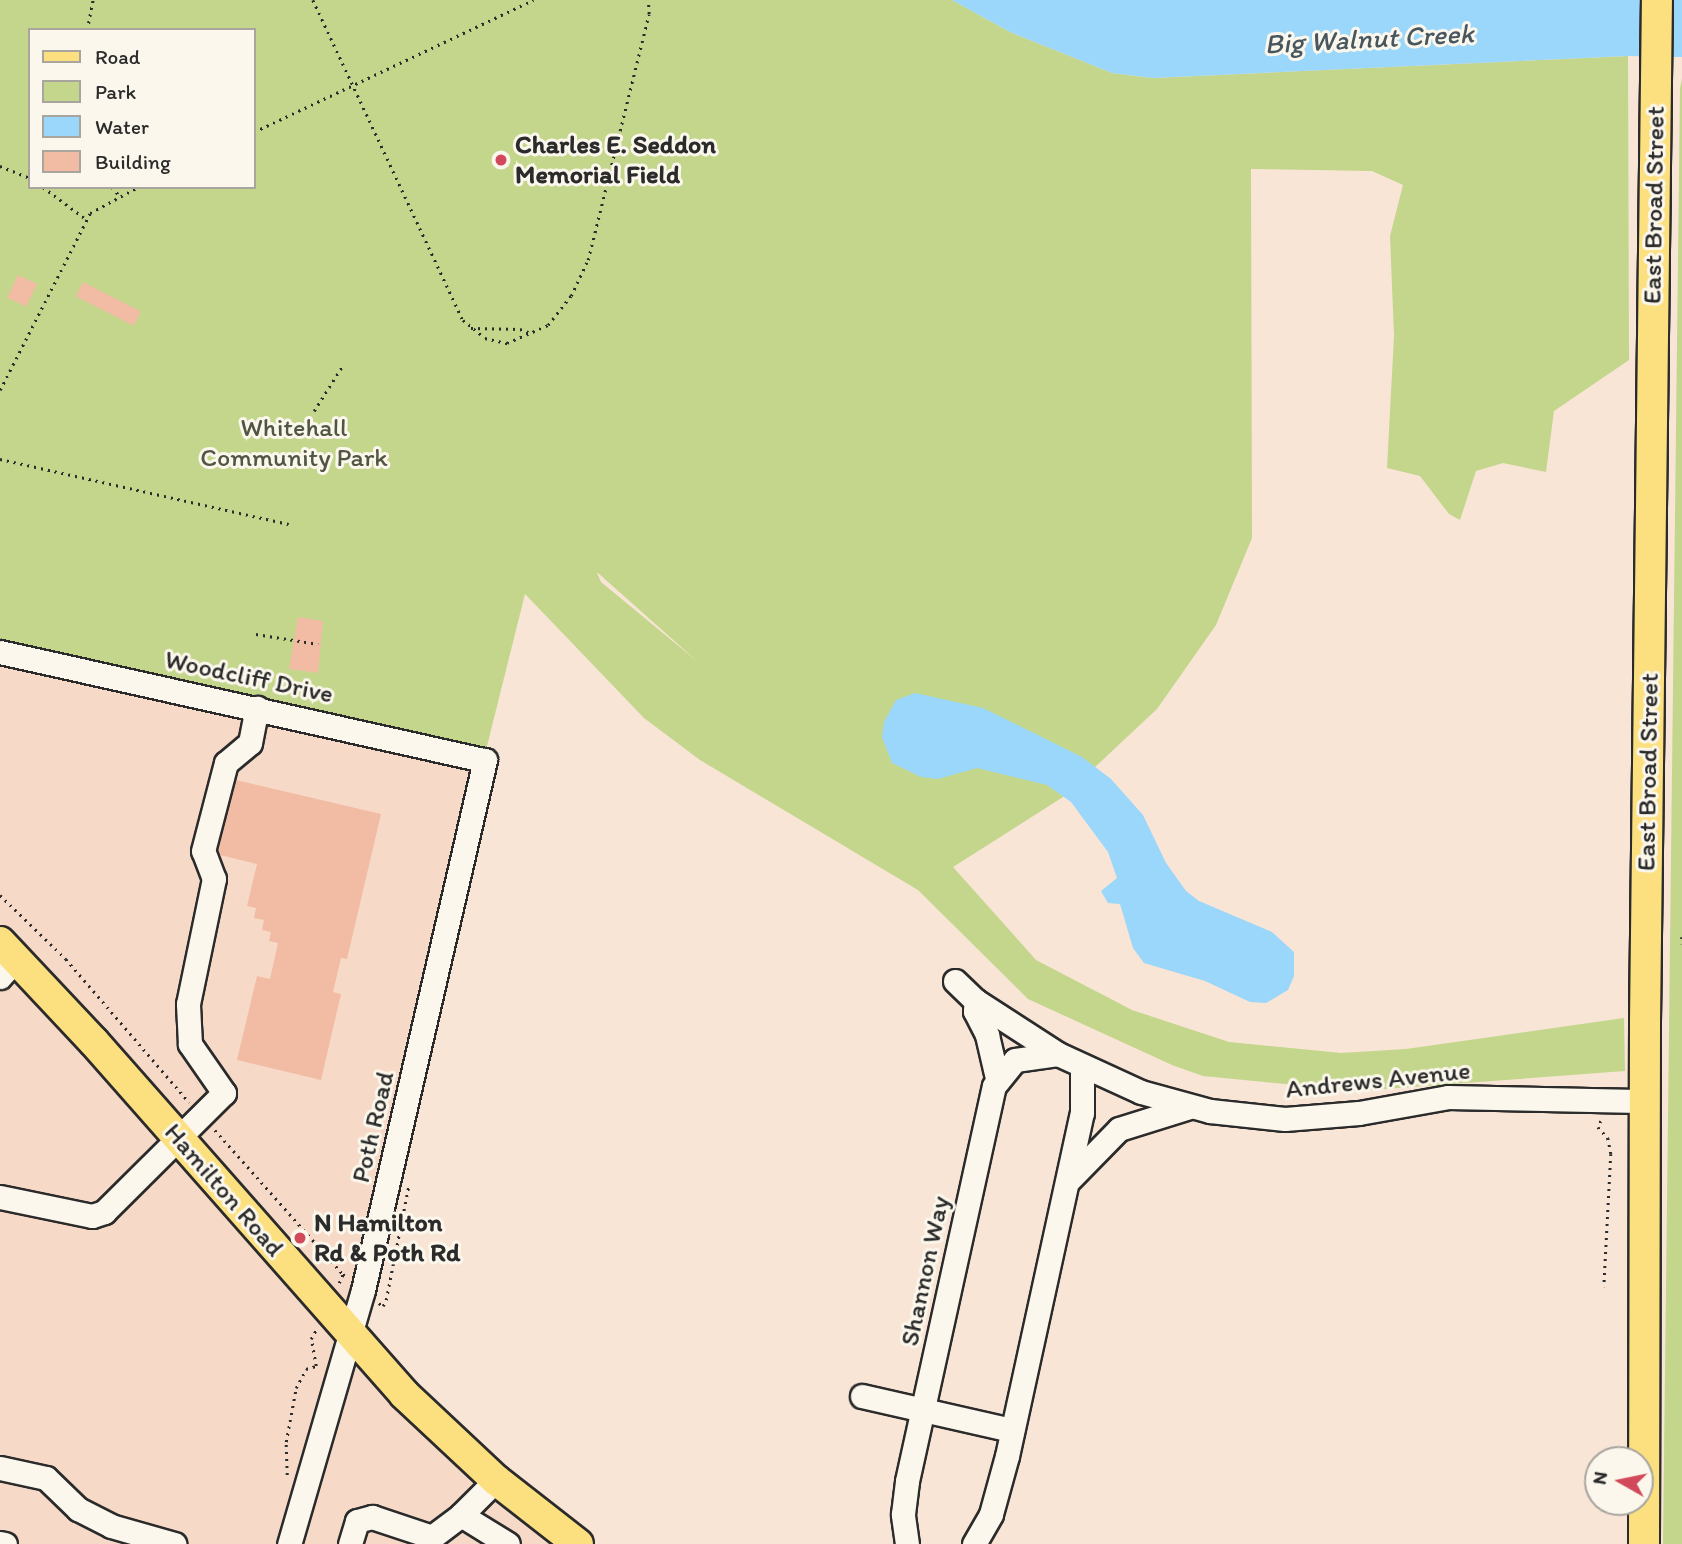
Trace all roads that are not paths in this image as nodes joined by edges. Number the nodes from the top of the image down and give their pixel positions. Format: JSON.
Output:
{"nodes":[{"id":1,"x":1657,"y":0,"type":"edge"},
{"id":2,"x":0,"y":652,"type":"edge"},
{"id":3,"x":257,"y":708,"type":"junction"},
{"id":4,"x":485,"y":760,"type":"joint"},
{"id":5,"x":5,"y":959,"type":"edge"},
{"id":6,"x":955,"y":981,"type":"dead end"},
{"id":7,"x":976,"y":1001,"type":"junction"},
{"id":8,"x":1058,"y":1055,"type":"junction"},
{"id":9,"x":1082,"y":1067,"type":"junction"},
{"id":10,"x":997,"y":1078,"type":"junction"},
{"id":11,"x":1645,"y":1101,"type":"junction"},
{"id":12,"x":1189,"y":1107,"type":"junction"},
{"id":13,"x":177,"y":1136,"type":"junction"},
{"id":14,"x":1066,"y":1185,"type":"junction"},
{"id":15,"x":0,"y":1197,"type":"edge"},
{"id":16,"x":351,"y":1334,"type":"junction"},
{"id":17,"x":862,"y":1396,"type":"dead end"},
{"id":18,"x":924,"y":1410,"type":"junction"},
{"id":19,"x":1012,"y":1430,"type":"junction"},
{"id":20,"x":0,"y":1468,"type":"edge"},
{"id":21,"x":496,"y":1480,"type":"junction"},
{"id":22,"x":461,"y":1516,"type":"junction"},
{"id":23,"x":174,"y":1544,"type":"edge"},
{"id":24,"x":289,"y":1544,"type":"edge"},
{"id":25,"x":350,"y":1544,"type":"edge"},
{"id":26,"x":508,"y":1544,"type":"edge"},
{"id":27,"x":578,"y":1544,"type":"edge"},
{"id":28,"x":907,"y":1544,"type":"edge"},
{"id":29,"x":974,"y":1544,"type":"edge"},
{"id":30,"x":1644,"y":1544,"type":"edge"}],
"edges":[{"from":1,"to":11,"type":"main road","name":"East Broad Street"},
{"from":2,"to":3,"type":"street","name":"Woodcliff Drive"},
{"from":3,"to":4,"type":"street","name":"Woodcliff Drive"},
{"from":3,"to":13,"type":"street"},
{"from":4,"to":16,"type":"street","name":"Poth Road"},
{"from":5,"to":13,"type":"main road","name":"Hamilton Road"},
{"from":6,"to":7,"type":"street","name":"Andrews Avenue"},
{"from":7,"to":8,"type":"street","name":"Andrews Avenue"},
{"from":7,"to":10,"type":"street","name":"Andrews Avenue"},
{"from":8,"to":9,"type":"street","name":"Andrews Avenue"},
{"from":8,"to":10,"type":"street"},
{"from":9,"to":12,"type":"street","name":"Andrews Avenue"},
{"from":9,"to":14,"type":"street"},
{"from":10,"to":18,"type":"street","name":"Shannon Way"},
{"from":11,"to":12,"type":"street","name":"Andrews Avenue"},
{"from":11,"to":30,"type":"main road","name":"East Broad Street"},
{"from":12,"to":14,"type":"street"},
{"from":13,"to":15,"type":"street"},
{"from":13,"to":16,"type":"main road","name":"Hamilton Road"},
{"from":14,"to":19,"type":"street"},
{"from":16,"to":21,"type":"main road","name":"Hamilton Road"},
{"from":16,"to":24,"type":"street","name":"Poth Road"},
{"from":17,"to":18,"type":"street"},
{"from":18,"to":19,"type":"street"},
{"from":18,"to":28,"type":"street","name":"Shannon Way"},
{"from":19,"to":29,"type":"street"},
{"from":20,"to":23,"type":"street"},
{"from":21,"to":22,"type":"street"},
{"from":21,"to":27,"type":"main road","name":"Hamilton Road"},
{"from":22,"to":25,"type":"street"},
{"from":22,"to":26,"type":"street"}]}
